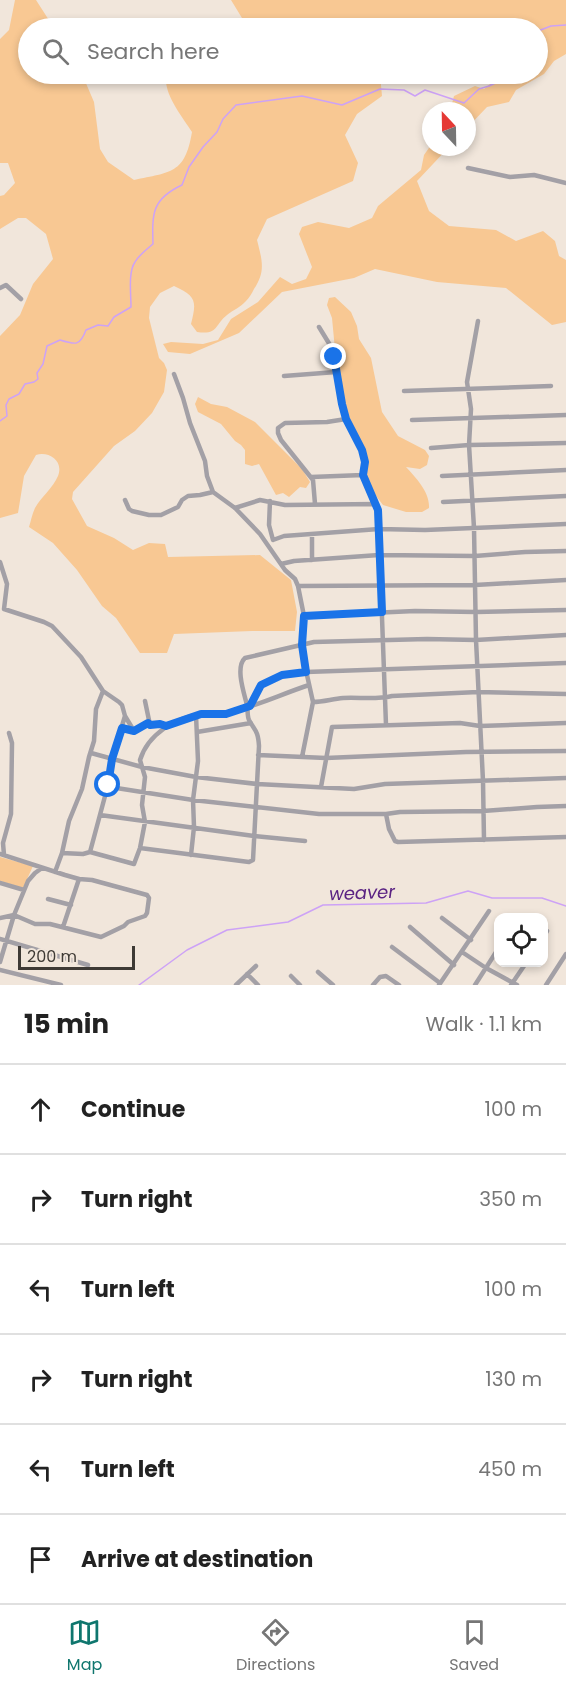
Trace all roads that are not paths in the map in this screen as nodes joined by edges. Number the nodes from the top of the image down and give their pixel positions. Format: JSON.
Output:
{"nodes":[{"id":1,"x":468,"y":168,"type":"dead end"},
{"id":2,"x":566,"y":183,"type":"edge"},
{"id":3,"x":0,"y":288,"type":"edge"},
{"id":4,"x":21,"y":299,"type":"dead end"},
{"id":5,"x":478,"y":321,"type":"dead end"},
{"id":6,"x":319,"y":327,"type":"dead end"},
{"id":7,"x":336,"y":372,"type":"junction"},
{"id":8,"x":174,"y":374,"type":"dead end"},
{"id":9,"x":284,"y":376,"type":"dead end"},
{"id":10,"x":551,"y":386,"type":"dead end"},
{"id":11,"x":469,"y":389,"type":"junction"},
{"id":12,"x":404,"y":391,"type":"dead end"},
{"id":13,"x":566,"y":415,"type":"edge"},
{"id":14,"x":346,"y":419,"type":"junction"},
{"id":15,"x":471,"y":419,"type":"junction"},
{"id":16,"x":412,"y":420,"type":"dead end"},
{"id":17,"x":566,"y":443,"type":"edge"},
{"id":18,"x":469,"y":445,"type":"junction"},
{"id":19,"x":431,"y":448,"type":"dead end"},
{"id":20,"x":566,"y":470,"type":"edge"},
{"id":21,"x":363,"y":475,"type":"junction"},
{"id":22,"x":471,"y":475,"type":"junction"},
{"id":23,"x":442,"y":476,"type":"dead end"},
{"id":24,"x":311,"y":477,"type":"junction"},
{"id":25,"x":213,"y":492,"type":"junction"},
{"id":26,"x":566,"y":496,"type":"edge"},
{"id":27,"x":126,"y":500,"type":"dead end"},
{"id":28,"x":270,"y":501,"type":"junction"},
{"id":29,"x":472,"y":501,"type":"junction"},
{"id":30,"x":444,"y":502,"type":"dead end"},
{"id":31,"x":315,"y":504,"type":"junction"},
{"id":32,"x":377,"y":504,"type":"junction"},
{"id":33,"x":235,"y":508,"type":"junction"},
{"id":34,"x":566,"y":524,"type":"edge"},
{"id":35,"x":474,"y":528,"type":"junction"},
{"id":36,"x":379,"y":529,"type":"junction"},
{"id":37,"x":312,"y":534,"type":"junction"},
{"id":38,"x":273,"y":540,"type":"junction"},
{"id":39,"x":267,"y":544,"type":"junction"},
{"id":40,"x":566,"y":551,"type":"edge"},
{"id":41,"x":379,"y":555,"type":"junction"},
{"id":42,"x":475,"y":556,"type":"junction"},
{"id":43,"x":312,"y":560,"type":"junction"},
{"id":44,"x":0,"y":562,"type":"edge"},
{"id":45,"x":281,"y":564,"type":"junction"},
{"id":46,"x":566,"y":580,"type":"edge"},
{"id":47,"x":380,"y":585,"type":"junction"},
{"id":48,"x":475,"y":585,"type":"junction"},
{"id":49,"x":298,"y":586,"type":"junction"},
{"id":50,"x":566,"y":610,"type":"edge"},
{"id":51,"x":382,"y":612,"type":"junction"},
{"id":52,"x":476,"y":612,"type":"junction"},
{"id":53,"x":304,"y":616,"type":"junction"},
{"id":54,"x":566,"y":635,"type":"edge"},
{"id":55,"x":382,"y":640,"type":"junction"},
{"id":56,"x":476,"y":640,"type":"junction"},
{"id":57,"x":302,"y":645,"type":"junction"},
{"id":58,"x":566,"y":663,"type":"edge"},
{"id":59,"x":477,"y":666,"type":"junction"},
{"id":60,"x":384,"y":668,"type":"junction"},
{"id":61,"x":306,"y":672,"type":"junction"},
{"id":62,"x":309,"y":685,"type":"junction"},
{"id":63,"x":103,"y":691,"type":"junction"},
{"id":64,"x":478,"y":692,"type":"junction"},
{"id":65,"x":566,"y":694,"type":"edge"},
{"id":66,"x":385,"y":698,"type":"junction"},
{"id":67,"x":145,"y":701,"type":"dead end"},
{"id":68,"x":313,"y":702,"type":"junction"},
{"id":69,"x":249,"y":706,"type":"junction"},
{"id":70,"x":196,"y":715,"type":"junction"},
{"id":71,"x":125,"y":716,"type":"junction"},
{"id":72,"x":252,"y":723,"type":"junction"},
{"id":73,"x":566,"y":723,"type":"edge"},
{"id":74,"x":150,"y":725,"type":"junction"},
{"id":75,"x":386,"y":725,"type":"junction"},
{"id":76,"x":166,"y":726,"type":"junction"},
{"id":77,"x":480,"y":726,"type":"junction"},
{"id":78,"x":122,"y":728,"type":"junction"},
{"id":79,"x":134,"y":731,"type":"junction"},
{"id":80,"x":197,"y":732,"type":"junction"},
{"id":81,"x":9,"y":733,"type":"dead end"},
{"id":82,"x":566,"y":751,"type":"edge"},
{"id":83,"x":481,"y":752,"type":"junction"},
{"id":84,"x":91,"y":753,"type":"junction"},
{"id":85,"x":258,"y":755,"type":"junction"},
{"id":86,"x":302,"y":758,"type":"junction"},
{"id":87,"x":326,"y":758,"type":"junction"},
{"id":88,"x":112,"y":759,"type":"junction"},
{"id":89,"x":142,"y":767,"type":"junction"},
{"id":90,"x":196,"y":777,"type":"junction"},
{"id":91,"x":566,"y":778,"type":"edge"},
{"id":92,"x":483,"y":781,"type":"junction"},
{"id":93,"x":256,"y":784,"type":"junction"},
{"id":94,"x":108,"y":785,"type":"junction"},
{"id":95,"x":321,"y":787,"type":"junction"},
{"id":96,"x":144,"y":792,"type":"junction"},
{"id":97,"x":193,"y":800,"type":"junction"},
{"id":98,"x":566,"y":806,"type":"edge"},
{"id":99,"x":256,"y":807,"type":"junction"},
{"id":100,"x":483,"y":811,"type":"junction"},
{"id":101,"x":386,"y":814,"type":"junction"},
{"id":102,"x":100,"y":815,"type":"junction"},
{"id":103,"x":145,"y":822,"type":"junction"},
{"id":104,"x":194,"y":827,"type":"junction"},
{"id":105,"x":254,"y":836,"type":"junction"},
{"id":106,"x":566,"y":837,"type":"edge"},
{"id":107,"x":484,"y":840,"type":"junction"},
{"id":108,"x":305,"y":841,"type":"dead end"},
{"id":109,"x":140,"y":848,"type":"junction"},
{"id":110,"x":90,"y":852,"type":"junction"},
{"id":111,"x":62,"y":853,"type":"junction"},
{"id":112,"x":2,"y":855,"type":"edge"},
{"id":113,"x":191,"y":855,"type":"junction"},
{"id":114,"x":42,"y":868,"type":"junction"},
{"id":115,"x":55,"y":872,"type":"junction"},
{"id":116,"x":79,"y":879,"type":"junction"},
{"id":117,"x":0,"y":883,"type":"edge"},
{"id":118,"x":24,"y":890,"type":"junction"},
{"id":119,"x":48,"y":899,"type":"dead end"},
{"id":120,"x":71,"y":905,"type":"junction"},
{"id":121,"x":489,"y":911,"type":"dead end"},
{"id":122,"x":14,"y":915,"type":"junction"},
{"id":123,"x":0,"y":918,"type":"edge"},
{"id":124,"x":442,"y":918,"type":"dead end"},
{"id":125,"x":63,"y":927,"type":"junction"},
{"id":126,"x":410,"y":927,"type":"dead end"},
{"id":127,"x":3,"y":940,"type":"edge"},
{"id":128,"x":471,"y":940,"type":"junction"},
{"id":129,"x":392,"y":947,"type":"dead end"},
{"id":130,"x":462,"y":952,"type":"junction"},
{"id":131,"x":566,"y":954,"type":"edge"},
{"id":132,"x":494,"y":955,"type":"edge"},
{"id":133,"x":0,"y":962,"type":"edge"},
{"id":134,"x":88,"y":965,"type":"dead end"},
{"id":135,"x":454,"y":965,"type":"junction"},
{"id":136,"x":256,"y":966,"type":"dead end"},
{"id":137,"x":524,"y":967,"type":"edge"},
{"id":138,"x":486,"y":968,"type":"junction"},
{"id":139,"x":0,"y":970,"type":"edge"},
{"id":140,"x":318,"y":972,"type":"dead end"},
{"id":141,"x":248,"y":974,"type":"junction"},
{"id":142,"x":291,"y":976,"type":"dead end"},
{"id":143,"x":440,"y":984,"type":"edge"},
{"id":144,"x":513,"y":984,"type":"edge"},
{"id":145,"x":61,"y":985,"type":"edge"},
{"id":146,"x":236,"y":985,"type":"edge"},
{"id":147,"x":258,"y":985,"type":"edge"},
{"id":148,"x":300,"y":985,"type":"edge"},
{"id":149,"x":333,"y":985,"type":"edge"},
{"id":150,"x":373,"y":985,"type":"edge"},
{"id":151,"x":399,"y":985,"type":"edge"},
{"id":152,"x":476,"y":985,"type":"edge"},
{"id":153,"x":546,"y":985,"type":"edge"}],
"edges":[{"from":1,"to":2,"type":"street"},
{"from":3,"to":4,"type":"street"},
{"from":5,"to":11,"type":"street"},
{"from":6,"to":7,"type":"street"},
{"from":7,"to":9,"type":"street"},
{"from":7,"to":14,"type":"street"},
{"from":8,"to":25,"type":"street"},
{"from":10,"to":11,"type":"street"},
{"from":11,"to":12,"type":"street"},
{"from":11,"to":15,"type":"street"},
{"from":13,"to":15,"type":"street"},
{"from":14,"to":21,"type":"street"},
{"from":14,"to":24,"type":"street"},
{"from":15,"to":16,"type":"street"},
{"from":15,"to":18,"type":"street"},
{"from":17,"to":18,"type":"street"},
{"from":18,"to":19,"type":"street"},
{"from":18,"to":22,"type":"street"},
{"from":20,"to":22,"type":"street"},
{"from":21,"to":24,"type":"street"},
{"from":21,"to":32,"type":"street"},
{"from":22,"to":23,"type":"street"},
{"from":22,"to":29,"type":"street"},
{"from":24,"to":31,"type":"street"},
{"from":25,"to":27,"type":"street"},
{"from":25,"to":33,"type":"street"},
{"from":26,"to":29,"type":"street"},
{"from":28,"to":31,"type":"street"},
{"from":28,"to":33,"type":"street"},
{"from":28,"to":38,"type":"street"},
{"from":29,"to":30,"type":"street"},
{"from":29,"to":35,"type":"street"},
{"from":31,"to":32,"type":"street"},
{"from":32,"to":36,"type":"street"},
{"from":33,"to":39,"type":"street"},
{"from":34,"to":35,"type":"street"},
{"from":35,"to":36,"type":"street"},
{"from":35,"to":42,"type":"street"},
{"from":36,"to":37,"type":"street"},
{"from":36,"to":41,"type":"street"},
{"from":37,"to":38,"type":"street"},
{"from":37,"to":43,"type":"street"},
{"from":38,"to":39,"type":"street"},
{"from":39,"to":45,"type":"street"},
{"from":40,"to":42,"type":"street"},
{"from":41,"to":42,"type":"street"},
{"from":41,"to":43,"type":"street"},
{"from":41,"to":47,"type":"street"},
{"from":42,"to":48,"type":"street"},
{"from":43,"to":45,"type":"street"},
{"from":44,"to":63,"type":"street"},
{"from":45,"to":49,"type":"street"},
{"from":46,"to":48,"type":"street"},
{"from":47,"to":48,"type":"street"},
{"from":47,"to":49,"type":"street"},
{"from":47,"to":51,"type":"street"},
{"from":48,"to":52,"type":"street"},
{"from":49,"to":53,"type":"street"},
{"from":50,"to":52,"type":"street"},
{"from":51,"to":52,"type":"street"},
{"from":51,"to":53,"type":"street"},
{"from":51,"to":55,"type":"street"},
{"from":52,"to":56,"type":"street"},
{"from":53,"to":57,"type":"street"},
{"from":54,"to":56,"type":"street"},
{"from":55,"to":56,"type":"street"},
{"from":55,"to":57,"type":"street"},
{"from":55,"to":60,"type":"street"},
{"from":56,"to":59,"type":"street"},
{"from":57,"to":61,"type":"street"},
{"from":57,"to":69,"type":"street"},
{"from":58,"to":59,"type":"street"},
{"from":59,"to":60,"type":"street"},
{"from":59,"to":64,"type":"street"},
{"from":60,"to":61,"type":"street"},
{"from":60,"to":66,"type":"street"},
{"from":61,"to":62,"type":"street"},
{"from":61,"to":69,"type":"street"},
{"from":62,"to":68,"type":"street"},
{"from":62,"to":69,"type":"street"},
{"from":63,"to":71,"type":"street"},
{"from":63,"to":84,"type":"street"},
{"from":64,"to":65,"type":"street"},
{"from":64,"to":66,"type":"street"},
{"from":64,"to":77,"type":"street"},
{"from":66,"to":68,"type":"street"},
{"from":66,"to":75,"type":"street"},
{"from":67,"to":74,"type":"street"},
{"from":68,"to":86,"type":"street"},
{"from":69,"to":70,"type":"street"},
{"from":69,"to":72,"type":"street"},
{"from":70,"to":76,"type":"street"},
{"from":70,"to":80,"type":"street"},
{"from":71,"to":78,"type":"street"},
{"from":71,"to":79,"type":"street"},
{"from":72,"to":80,"type":"street"},
{"from":72,"to":85,"type":"street"},
{"from":73,"to":77,"type":"street"},
{"from":74,"to":76,"type":"street"},
{"from":74,"to":79,"type":"street"},
{"from":75,"to":77,"type":"street"},
{"from":75,"to":87,"type":"street"},
{"from":76,"to":89,"type":"street"},
{"from":77,"to":83,"type":"street"},
{"from":78,"to":79,"type":"street"},
{"from":78,"to":88,"type":"street"},
{"from":80,"to":90,"type":"street"},
{"from":81,"to":112,"type":"street"},
{"from":82,"to":83,"type":"street"},
{"from":83,"to":87,"type":"street"},
{"from":83,"to":92,"type":"street"},
{"from":84,"to":88,"type":"street"},
{"from":84,"to":111,"type":"street"},
{"from":85,"to":86,"type":"street"},
{"from":85,"to":93,"type":"street"},
{"from":86,"to":87,"type":"street"},
{"from":87,"to":95,"type":"street"},
{"from":88,"to":89,"type":"street"},
{"from":88,"to":94,"type":"street"},
{"from":89,"to":90,"type":"street"},
{"from":89,"to":96,"type":"street"},
{"from":90,"to":93,"type":"street"},
{"from":90,"to":97,"type":"street"},
{"from":91,"to":92,"type":"street"},
{"from":92,"to":95,"type":"street"},
{"from":92,"to":100,"type":"street"},
{"from":93,"to":95,"type":"street"},
{"from":93,"to":99,"type":"street"},
{"from":94,"to":96,"type":"street"},
{"from":94,"to":102,"type":"street"},
{"from":96,"to":97,"type":"street"},
{"from":96,"to":103,"type":"street"},
{"from":97,"to":99,"type":"street"},
{"from":97,"to":104,"type":"street"},
{"from":98,"to":100,"type":"street"},
{"from":99,"to":101,"type":"street"},
{"from":99,"to":105,"type":"street"},
{"from":100,"to":101,"type":"street"},
{"from":100,"to":107,"type":"street"},
{"from":101,"to":107,"type":"street"},
{"from":102,"to":103,"type":"street"},
{"from":102,"to":110,"type":"street"},
{"from":103,"to":104,"type":"street"},
{"from":103,"to":109,"type":"street"},
{"from":104,"to":105,"type":"street"},
{"from":104,"to":113,"type":"street"},
{"from":105,"to":108,"type":"street"},
{"from":105,"to":113,"type":"street"},
{"from":106,"to":107,"type":"street"},
{"from":109,"to":110,"type":"street"},
{"from":109,"to":113,"type":"street"},
{"from":110,"to":111,"type":"street"},
{"from":111,"to":115,"type":"street"},
{"from":112,"to":114,"type":"street"},
{"from":114,"to":115,"type":"street"},
{"from":114,"to":118,"type":"street"},
{"from":115,"to":116,"type":"street"},
{"from":116,"to":120,"type":"street"},
{"from":116,"to":125,"type":"street"},
{"from":117,"to":118,"type":"street"},
{"from":118,"to":122,"type":"street"},
{"from":119,"to":120,"type":"street"},
{"from":120,"to":125,"type":"street"},
{"from":121,"to":128,"type":"street"},
{"from":122,"to":123,"type":"street"},
{"from":122,"to":125,"type":"street"},
{"from":122,"to":127,"type":"street"},
{"from":124,"to":128,"type":"street"},
{"from":126,"to":135,"type":"street"},
{"from":127,"to":133,"type":"street"},
{"from":127,"to":134,"type":"street"},
{"from":128,"to":130,"type":"street"},
{"from":129,"to":143,"type":"street"},
{"from":130,"to":135,"type":"street"},
{"from":130,"to":138,"type":"street"},
{"from":131,"to":153,"type":"street"},
{"from":132,"to":138,"type":"street"},
{"from":135,"to":143,"type":"street"},
{"from":136,"to":141,"type":"street"},
{"from":137,"to":144,"type":"street"},
{"from":138,"to":144,"type":"street"},
{"from":138,"to":152,"type":"street"},
{"from":139,"to":145,"type":"street"},
{"from":140,"to":149,"type":"street"},
{"from":141,"to":146,"type":"street"},
{"from":141,"to":147,"type":"street"},
{"from":142,"to":148,"type":"street"},
{"from":150,"to":151,"type":"street"}]}
